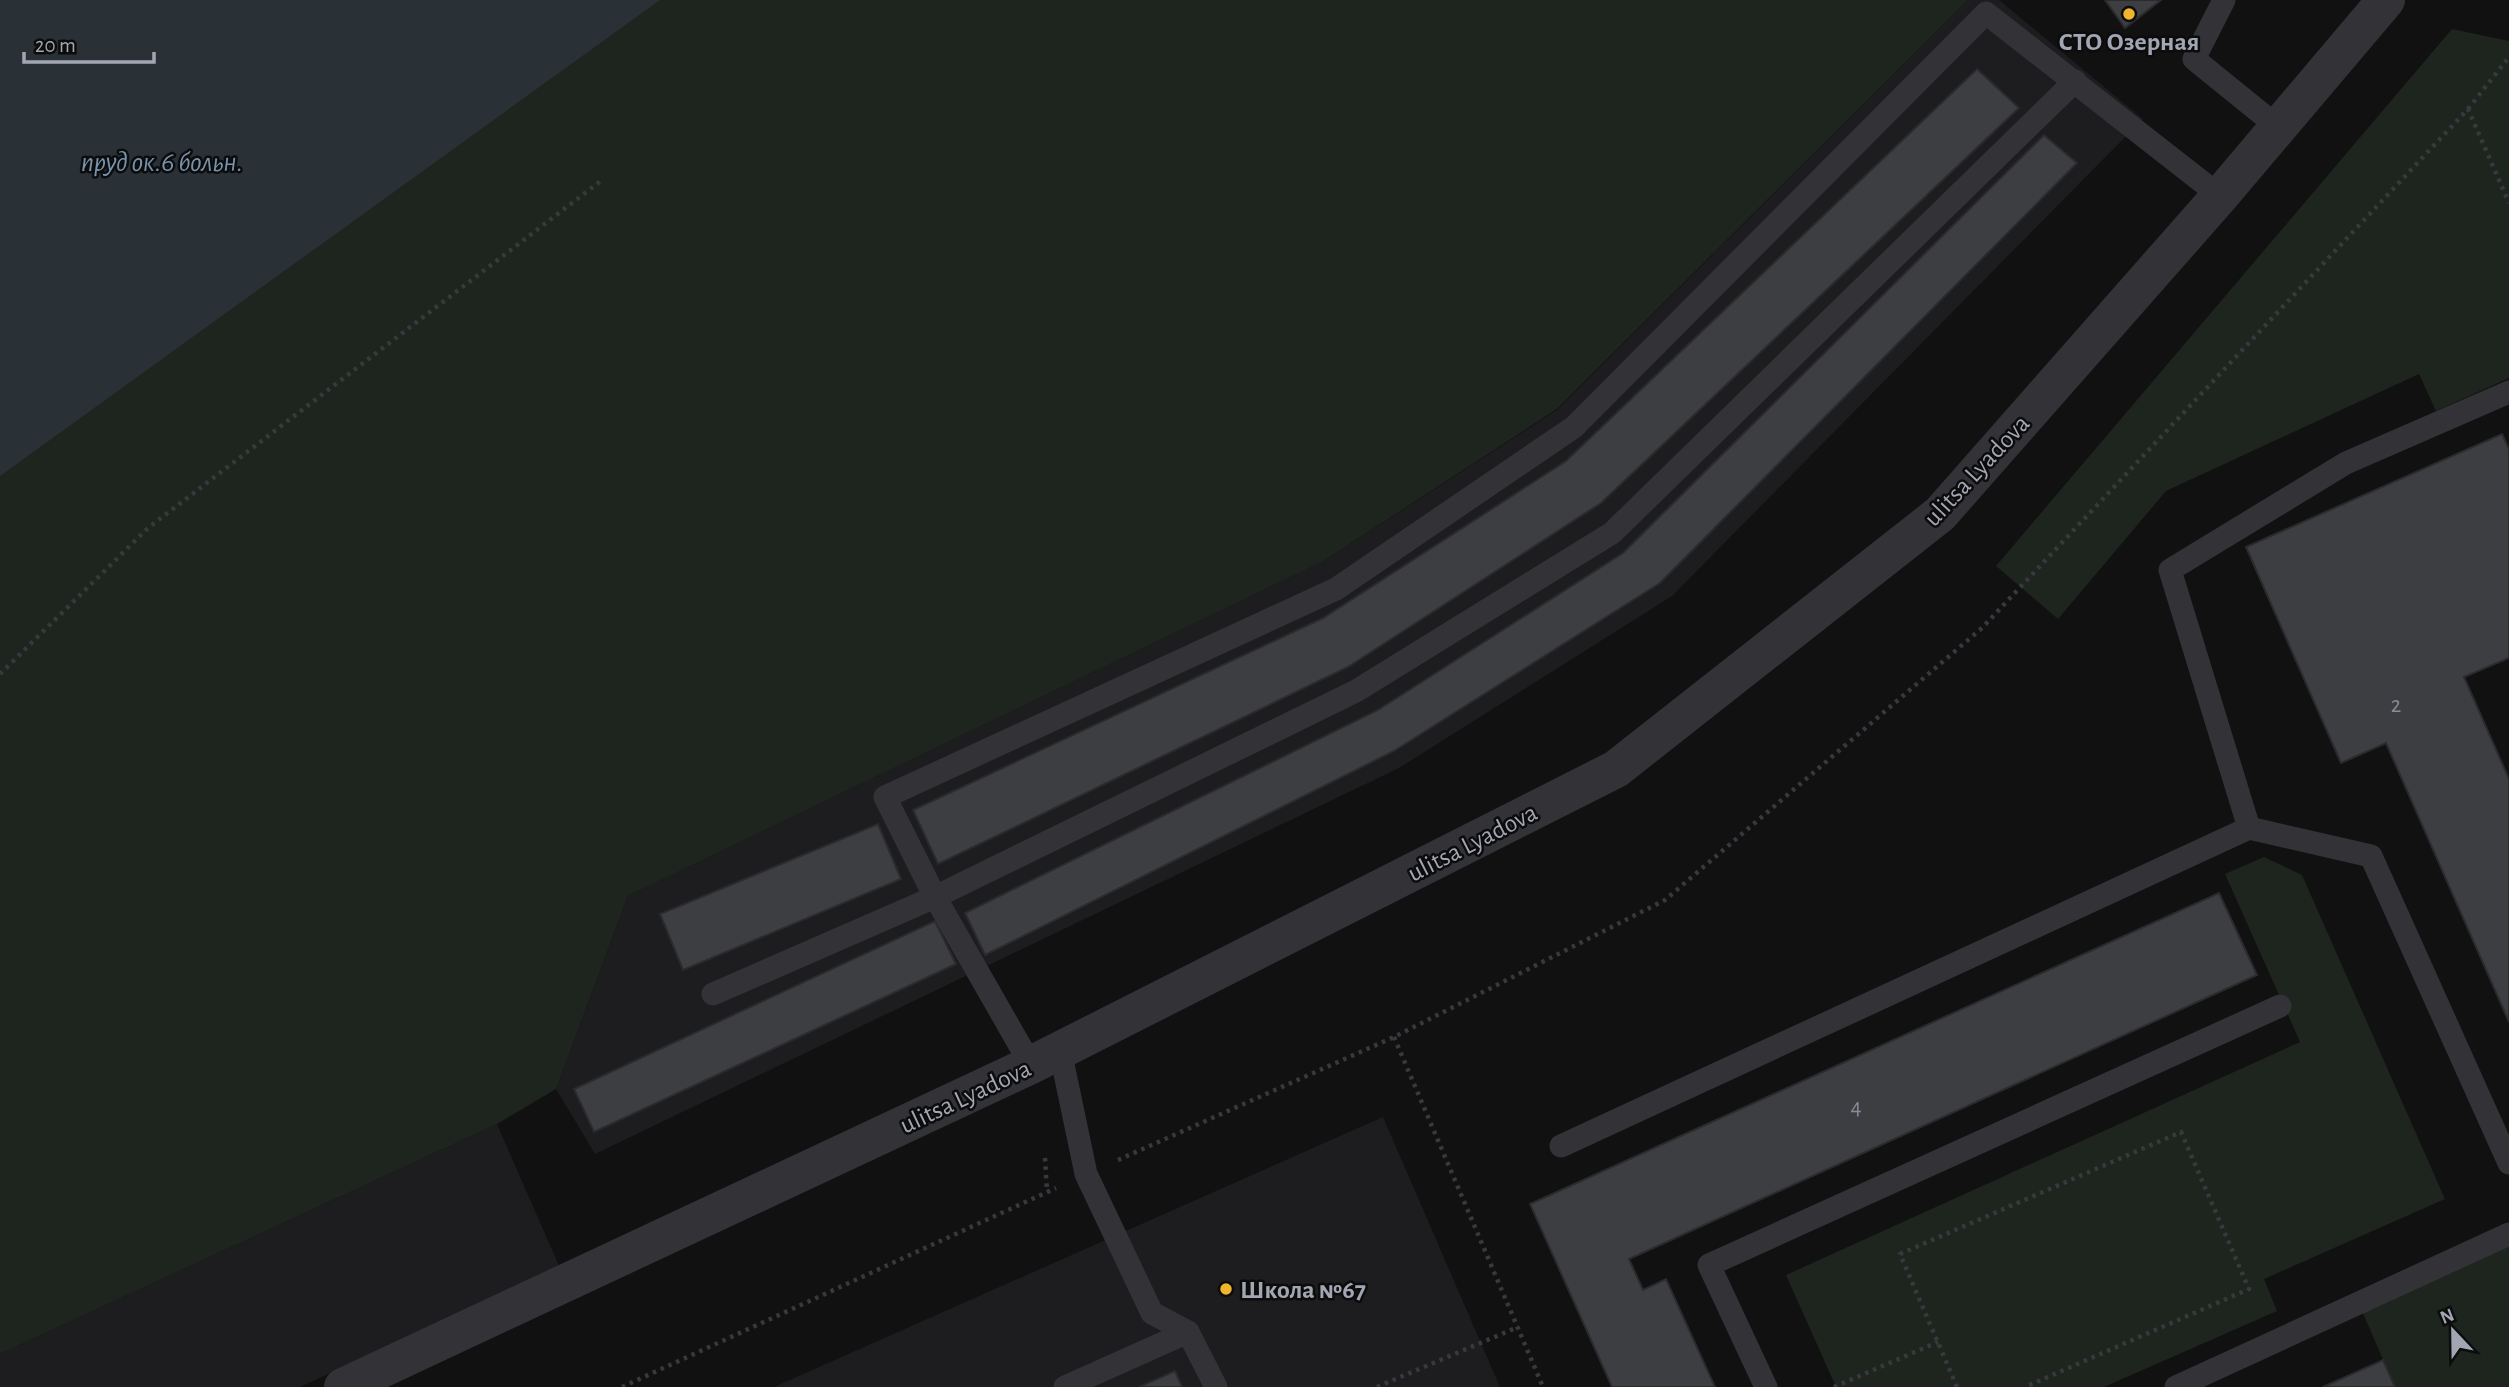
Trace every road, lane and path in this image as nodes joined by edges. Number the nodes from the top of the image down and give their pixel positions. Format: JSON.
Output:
{"nodes":[{"id":1,"x":2224,"y":0,"type":"edge"},
{"id":2,"x":2386,"y":0,"type":"edge"},
{"id":3,"x":2509,"y":57,"type":"edge"},
{"id":4,"x":2075,"y":81,"type":"junction"},
{"id":5,"x":2468,"y":110,"type":"junction"},
{"id":6,"x":2278,"y":127,"type":"junction"},
{"id":7,"x":601,"y":180,"type":"dead end"},
{"id":8,"x":2220,"y":196,"type":"junction"},
{"id":9,"x":2509,"y":203,"type":"edge"},
{"id":10,"x":2509,"y":392,"type":"edge"},
{"id":11,"x":0,"y":674,"type":"edge"},
{"id":12,"x":2249,"y":828,"type":"junction"},
{"id":13,"x":935,"y":897,"type":"junction"},
{"id":14,"x":713,"y":994,"type":"dead end"},
{"id":15,"x":2280,"y":1006,"type":"dead end"},
{"id":16,"x":1394,"y":1037,"type":"junction"},
{"id":17,"x":1046,"y":1057,"type":"junction"},
{"id":18,"x":1561,"y":1146,"type":"dead end"},
{"id":19,"x":2509,"y":1163,"type":"edge"},
{"id":20,"x":1086,"y":1174,"type":"junction"},
{"id":21,"x":2509,"y":1234,"type":"edge"},
{"id":22,"x":1518,"y":1327,"type":"junction"},
{"id":23,"x":1188,"y":1332,"type":"junction"},
{"id":24,"x":1938,"y":1342,"type":"junction"},
{"id":25,"x":343,"y":1387,"type":"edge"},
{"id":26,"x":622,"y":1387,"type":"edge"},
{"id":27,"x":1065,"y":1387,"type":"edge"},
{"id":28,"x":1216,"y":1387,"type":"edge"},
{"id":29,"x":1377,"y":1387,"type":"edge"},
{"id":30,"x":1543,"y":1387,"type":"edge"},
{"id":31,"x":1766,"y":1387,"type":"edge"},
{"id":32,"x":1834,"y":1387,"type":"edge"},
{"id":33,"x":1957,"y":1387,"type":"edge"},
{"id":34,"x":2025,"y":1387,"type":"edge"},
{"id":35,"x":2176,"y":1387,"type":"edge"}],
"edges":[{"from":1,"to":6,"type":"lane"},
{"from":2,"to":6,"type":"street","name":"ulitsa Lyadova"},
{"from":3,"to":5,"type":"path"},
{"from":4,"to":8,"type":"lane"},
{"from":4,"to":13,"type":"lane"},
{"from":4,"to":13,"type":"lane"},
{"from":5,"to":9,"type":"path"},
{"from":5,"to":16,"type":"path"},
{"from":6,"to":8,"type":"street","name":"ulitsa Lyadova"},
{"from":7,"to":11,"type":"path"},
{"from":8,"to":17,"type":"street","name":"ulitsa Lyadova"},
{"from":10,"to":12,"type":"lane"},
{"from":12,"to":18,"type":"lane"},
{"from":12,"to":19,"type":"lane"},
{"from":13,"to":14,"type":"lane"},
{"from":13,"to":17,"type":"lane"},
{"from":15,"to":31,"type":"lane"},
{"from":16,"to":20,"type":"path"},
{"from":16,"to":22,"type":"path"},
{"from":17,"to":20,"type":"lane"},
{"from":17,"to":25,"type":"street","name":"ulitsa Lyadova"},
{"from":20,"to":23,"type":"lane"},
{"from":20,"to":26,"type":"path"},
{"from":21,"to":35,"type":"lane"},
{"from":22,"to":29,"type":"path"},
{"from":22,"to":30,"type":"path"},
{"from":23,"to":27,"type":"lane"},
{"from":23,"to":28,"type":"lane"},
{"from":24,"to":32,"type":"path"},
{"from":24,"to":33,"type":"path"},
{"from":24,"to":34,"type":"path"}]}
